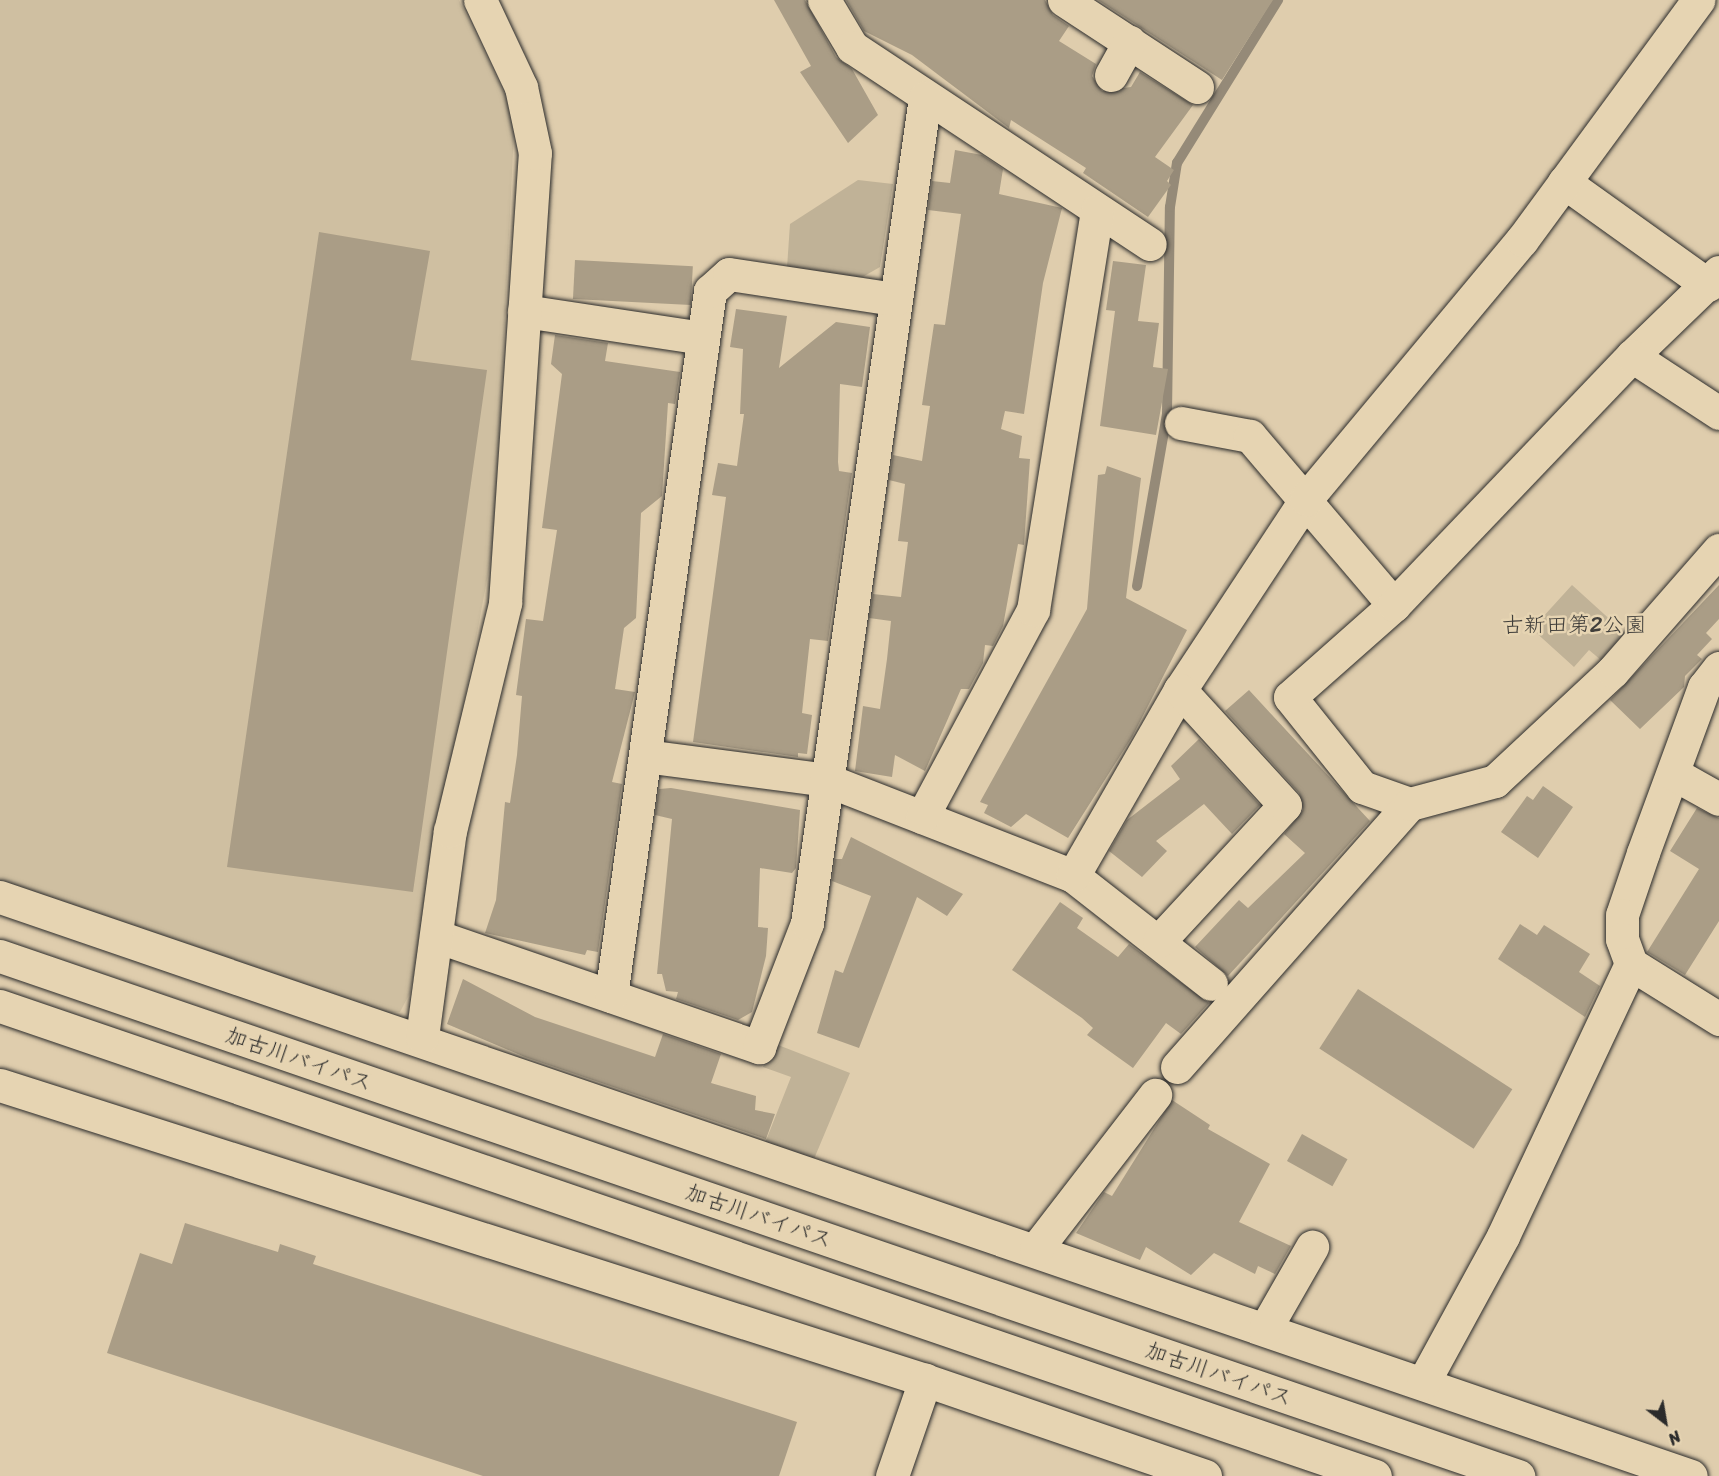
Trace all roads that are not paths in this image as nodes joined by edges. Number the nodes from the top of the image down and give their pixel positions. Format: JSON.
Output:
{"nodes":[{"id":1,"x":480,"y":0,"type":"edge"},
{"id":2,"x":824,"y":0,"type":"edge"},
{"id":3,"x":1064,"y":0,"type":"edge"},
{"id":4,"x":1698,"y":0,"type":"edge"},
{"id":5,"x":1129,"y":42,"type":"junction"},
{"id":6,"x":1111,"y":75,"type":"dead end"},
{"id":7,"x":1197,"y":87,"type":"dead end"},
{"id":8,"x":924,"y":97,"type":"junction"},
{"id":9,"x":1564,"y":182,"type":"junction"},
{"id":10,"x":1097,"y":211,"type":"junction"},
{"id":11,"x":1150,"y":244,"type":"dead end"},
{"id":12,"x":1713,"y":278,"type":"edge"},
{"id":13,"x":895,"y":299,"type":"junction"},
{"id":14,"x":524,"y":311,"type":"junction"},
{"id":15,"x":704,"y":338,"type":"junction"},
{"id":16,"x":1632,"y":356,"type":"junction"},
{"id":17,"x":1719,"y":413,"type":"edge"},
{"id":18,"x":1181,"y":424,"type":"dead end"},
{"id":19,"x":1306,"y":499,"type":"junction"},
{"id":20,"x":1719,"y":550,"type":"edge"},
{"id":21,"x":1394,"y":605,"type":"junction"},
{"id":22,"x":1719,"y":668,"type":"edge"},
{"id":23,"x":1180,"y":690,"type":"junction"},
{"id":24,"x":645,"y":756,"type":"junction"},
{"id":25,"x":1674,"y":774,"type":"junction"},
{"id":26,"x":827,"y":780,"type":"junction"},
{"id":27,"x":1719,"y":799,"type":"edge"},
{"id":28,"x":1410,"y":804,"type":"junction"},
{"id":29,"x":922,"y":817,"type":"junction"},
{"id":30,"x":1073,"y":876,"type":"junction"},
{"id":31,"x":0,"y":897,"type":"edge"},
{"id":32,"x":436,"y":936,"type":"junction"},
{"id":33,"x":1159,"y":941,"type":"junction"},
{"id":34,"x":0,"y":956,"type":"edge"},
{"id":35,"x":1631,"y":964,"type":"junction"},
{"id":36,"x":1211,"y":984,"type":"dead end"},
{"id":37,"x":612,"y":996,"type":"junction"},
{"id":38,"x":0,"y":1006,"type":"edge"},
{"id":39,"x":1719,"y":1019,"type":"edge"},
{"id":40,"x":422,"y":1037,"type":"junction"},
{"id":41,"x":1177,"y":1067,"type":"dead end"},
{"id":42,"x":0,"y":1084,"type":"edge"},
{"id":43,"x":1155,"y":1095,"type":"dead end"},
{"id":44,"x":1312,"y":1247,"type":"dead end"},
{"id":45,"x":1036,"y":1249,"type":"junction"},
{"id":46,"x":1265,"y":1329,"type":"junction"},
{"id":47,"x":925,"y":1380,"type":"junction"},
{"id":48,"x":1423,"y":1383,"type":"junction"},
{"id":49,"x":892,"y":1476,"type":"edge"},
{"id":50,"x":1205,"y":1476,"type":"edge"},
{"id":51,"x":1375,"y":1476,"type":"edge"},
{"id":52,"x":1518,"y":1476,"type":"edge"},
{"id":53,"x":1691,"y":1476,"type":"edge"}],
"edges":[{"from":1,"to":14,"type":"main road"},
{"from":2,"to":8,"type":"main road"},
{"from":3,"to":5,"type":"main road"},
{"from":4,"to":9,"type":"main road"},
{"from":5,"to":6,"type":"main road"},
{"from":5,"to":7,"type":"main road"},
{"from":8,"to":10,"type":"main road"},
{"from":8,"to":13,"type":"main road"},
{"from":9,"to":12,"type":"main road"},
{"from":9,"to":19,"type":"main road"},
{"from":10,"to":11,"type":"main road"},
{"from":10,"to":29,"type":"main road"},
{"from":12,"to":16,"type":"main road"},
{"from":13,"to":15,"type":"main road"},
{"from":13,"to":26,"type":"main road"},
{"from":14,"to":15,"type":"main road"},
{"from":14,"to":32,"type":"main road"},
{"from":15,"to":24,"type":"main road"},
{"from":16,"to":17,"type":"main road"},
{"from":16,"to":21,"type":"main road"},
{"from":18,"to":19,"type":"main road"},
{"from":19,"to":21,"type":"main road"},
{"from":19,"to":23,"type":"main road"},
{"from":20,"to":28,"type":"main road"},
{"from":21,"to":28,"type":"main road"},
{"from":22,"to":25,"type":"main road"},
{"from":23,"to":30,"type":"main road"},
{"from":23,"to":33,"type":"main road"},
{"from":24,"to":26,"type":"main road"},
{"from":24,"to":37,"type":"main road"},
{"from":25,"to":27,"type":"main road"},
{"from":25,"to":35,"type":"main road"},
{"from":26,"to":29,"type":"main road"},
{"from":26,"to":37,"type":"main road"},
{"from":28,"to":41,"type":"main road"},
{"from":29,"to":30,"type":"main road"},
{"from":30,"to":33,"type":"main road"},
{"from":31,"to":40,"type":"main road"},
{"from":32,"to":37,"type":"main road"},
{"from":32,"to":40,"type":"main road"},
{"from":33,"to":36,"type":"main road"},
{"from":34,"to":52,"type":"main road","name":"加古川バイパス"},
{"from":35,"to":39,"type":"main road"},
{"from":35,"to":48,"type":"main road"},
{"from":38,"to":51,"type":"main road","name":"加古川バイパス"},
{"from":40,"to":45,"type":"main road"},
{"from":42,"to":47,"type":"main road"},
{"from":43,"to":45,"type":"main road"},
{"from":44,"to":46,"type":"main road"},
{"from":45,"to":46,"type":"main road"},
{"from":46,"to":48,"type":"main road"},
{"from":47,"to":49,"type":"main road"},
{"from":47,"to":50,"type":"main road"},
{"from":48,"to":53,"type":"main road"}]}
